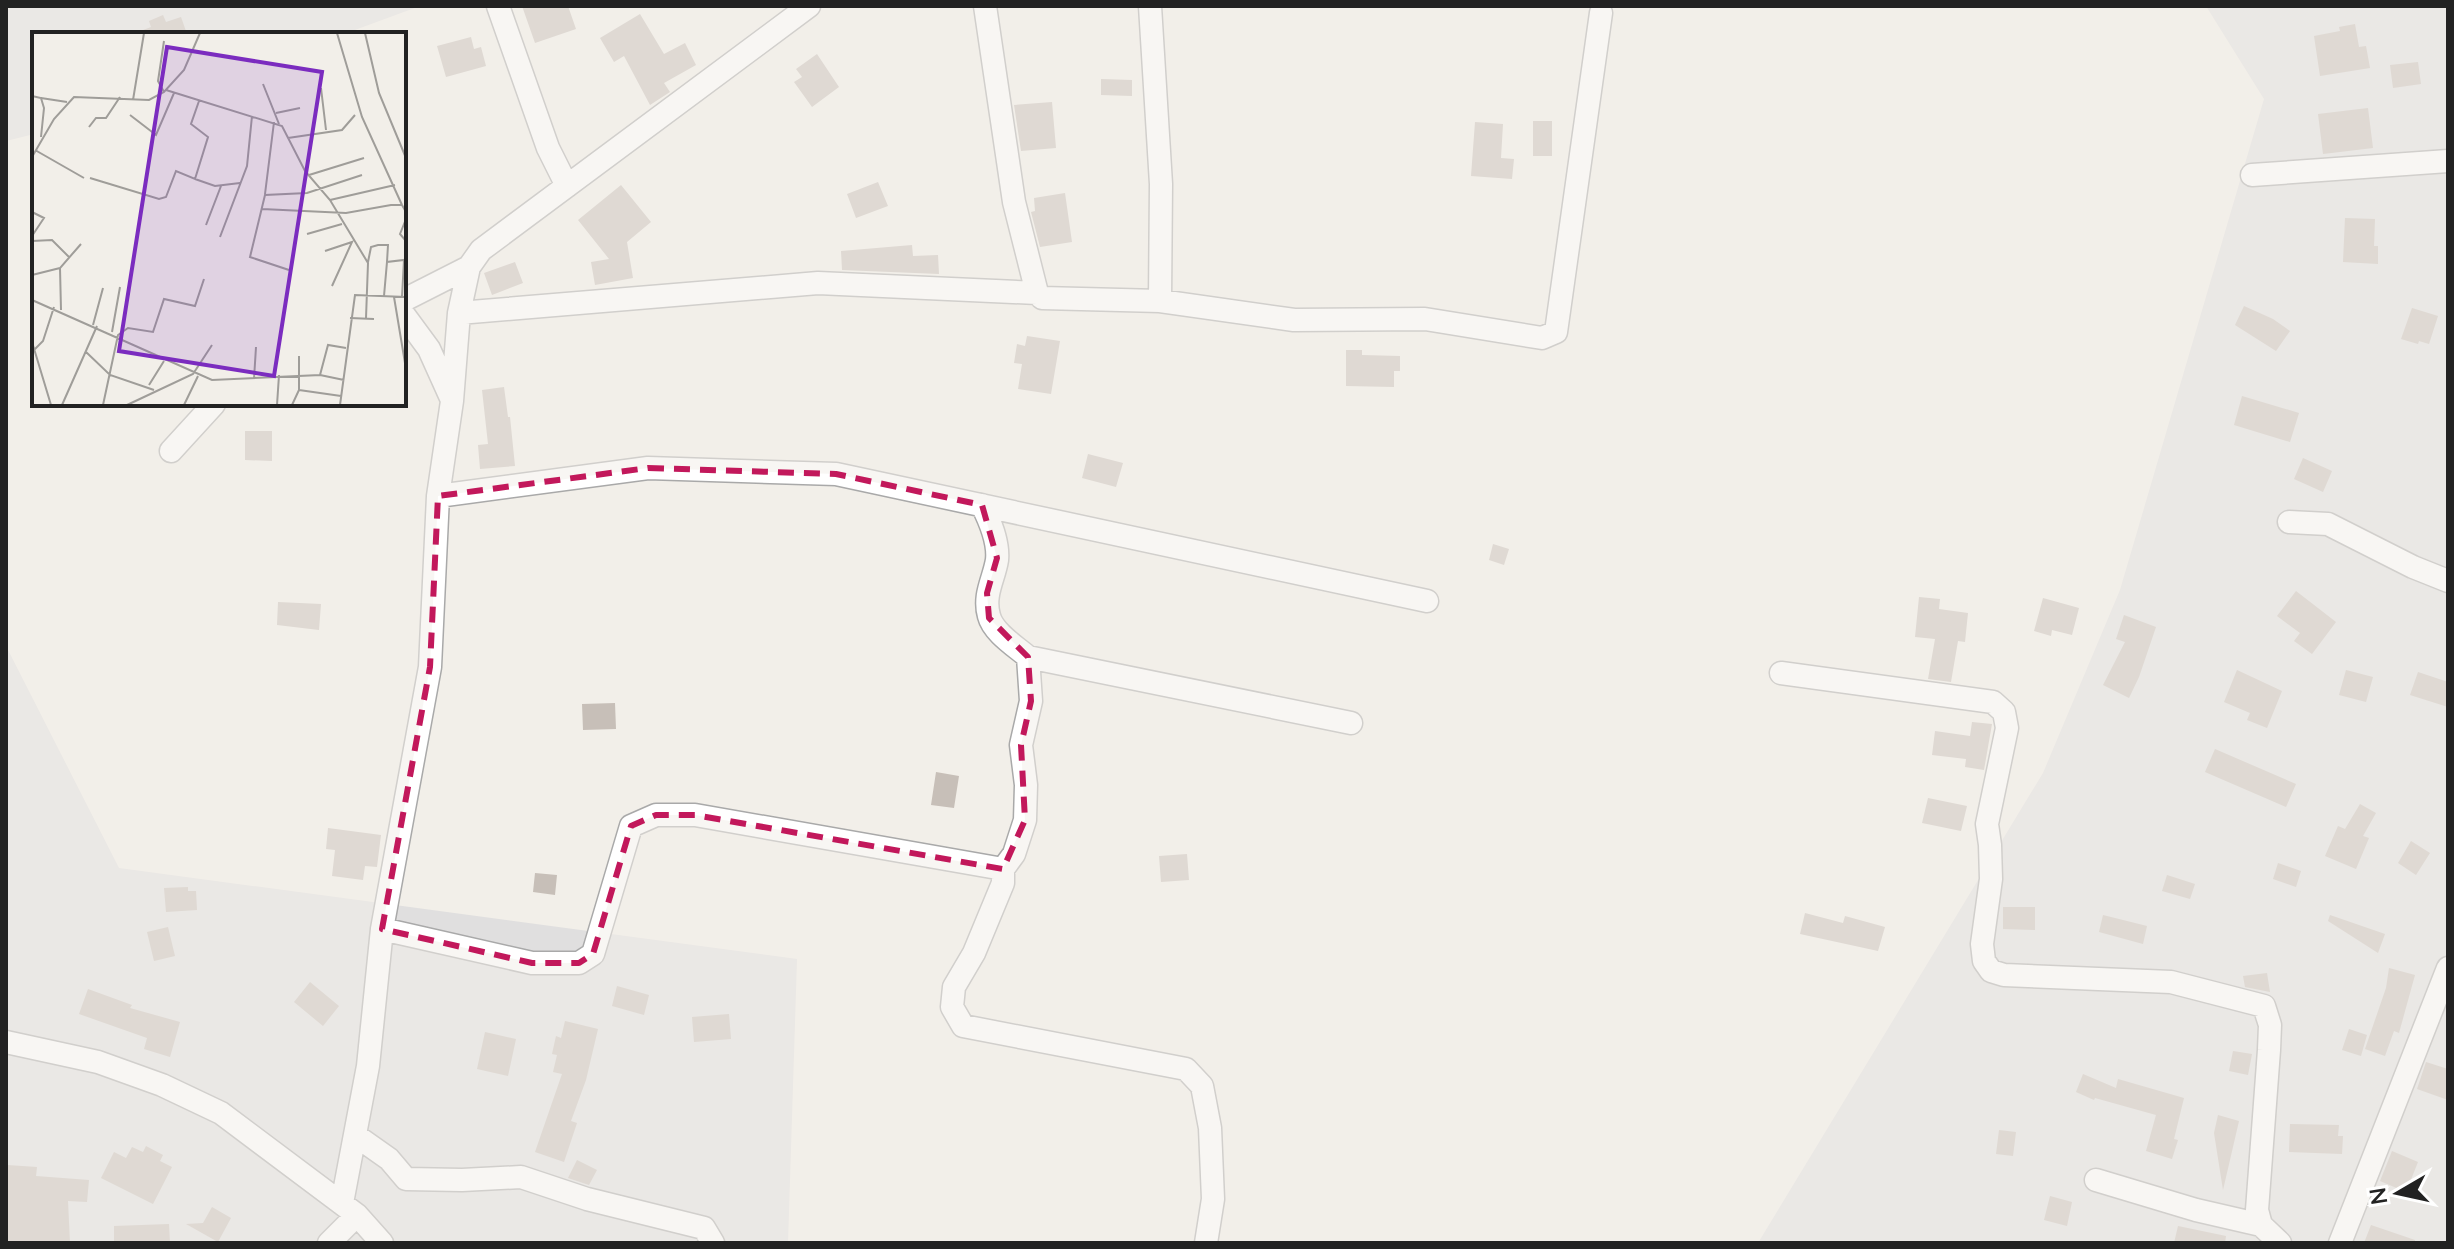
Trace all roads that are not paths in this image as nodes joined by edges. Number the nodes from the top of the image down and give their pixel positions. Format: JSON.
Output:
{"nodes":[{"id":1,"x":498,"y":6,"type":"edge"},
{"id":2,"x":809,"y":6,"type":"edge"},
{"id":3,"x":985,"y":6,"type":"edge"},
{"id":4,"x":1150,"y":6,"type":"edge"},
{"id":5,"x":1601,"y":13,"type":"dead end"},
{"id":6,"x":2448,"y":161,"type":"edge"},
{"id":7,"x":2252,"y":175,"type":"dead end"},
{"id":8,"x":567,"y":186,"type":"junction"},
{"id":9,"x":469,"y":267,"type":"junction"},
{"id":10,"x":1037,"y":293,"type":"junction"},
{"id":11,"x":406,"y":299,"type":"edge"},
{"id":12,"x":1160,"y":301,"type":"junction"},
{"id":13,"x":459,"y":313,"type":"junction"},
{"id":14,"x":406,"y":318,"type":"edge"},
{"id":15,"x":452,"y":401,"type":"junction"},
{"id":16,"x":212,"y":406,"type":"edge"},
{"id":17,"x":171,"y":451,"type":"dead end"},
{"id":18,"x":438,"y":496,"type":"junction"},
{"id":19,"x":982,"y":505,"type":"junction"},
{"id":20,"x":2289,"y":522,"type":"dead end"},
{"id":21,"x":2448,"y":581,"type":"edge"},
{"id":22,"x":1427,"y":601,"type":"dead end"},
{"id":23,"x":1028,"y":657,"type":"junction"},
{"id":24,"x":1781,"y":673,"type":"dead end"},
{"id":25,"x":1351,"y":723,"type":"dead end"},
{"id":26,"x":1003,"y":869,"type":"junction"},
{"id":27,"x":382,"y":929,"type":"junction"},
{"id":28,"x":2448,"y":968,"type":"edge"},
{"id":29,"x":6,"y":1042,"type":"edge"},
{"id":30,"x":355,"y":1135,"type":"junction"},
{"id":31,"x":2096,"y":1180,"type":"dead end"},
{"id":32,"x":350,"y":1209,"type":"junction"},
{"id":33,"x":2261,"y":1225,"type":"junction"},
{"id":34,"x":329,"y":1243,"type":"edge"},
{"id":35,"x":382,"y":1243,"type":"edge"},
{"id":36,"x":713,"y":1243,"type":"edge"},
{"id":37,"x":1206,"y":1243,"type":"edge"},
{"id":38,"x":2280,"y":1243,"type":"edge"},
{"id":39,"x":2340,"y":1243,"type":"edge"}],
"edges":[{"from":1,"to":8,"type":"street"},
{"from":2,"to":8,"type":"street"},
{"from":3,"to":10,"type":"street"},
{"from":4,"to":12,"type":"street"},
{"from":5,"to":12,"type":"street"},
{"from":6,"to":7,"type":"street"},
{"from":8,"to":9,"type":"street"},
{"from":9,"to":11,"type":"street"},
{"from":9,"to":13,"type":"street"},
{"from":10,"to":12,"type":"street"},
{"from":10,"to":13,"type":"street"},
{"from":13,"to":15,"type":"street"},
{"from":14,"to":15,"type":"street"},
{"from":15,"to":18,"type":"street"},
{"from":16,"to":17,"type":"street"},
{"from":18,"to":19,"type":"street"},
{"from":18,"to":27,"type":"street"},
{"from":19,"to":22,"type":"street"},
{"from":19,"to":23,"type":"street"},
{"from":20,"to":21,"type":"street"},
{"from":23,"to":25,"type":"street"},
{"from":23,"to":26,"type":"street"},
{"from":24,"to":33,"type":"street"},
{"from":26,"to":27,"type":"street"},
{"from":26,"to":37,"type":"street"},
{"from":27,"to":30,"type":"street"},
{"from":28,"to":39,"type":"street"},
{"from":29,"to":32,"type":"street"},
{"from":30,"to":32,"type":"street"},
{"from":30,"to":36,"type":"street"},
{"from":31,"to":33,"type":"street"},
{"from":32,"to":34,"type":"street"},
{"from":32,"to":35,"type":"street"},
{"from":33,"to":38,"type":"street"}]}
